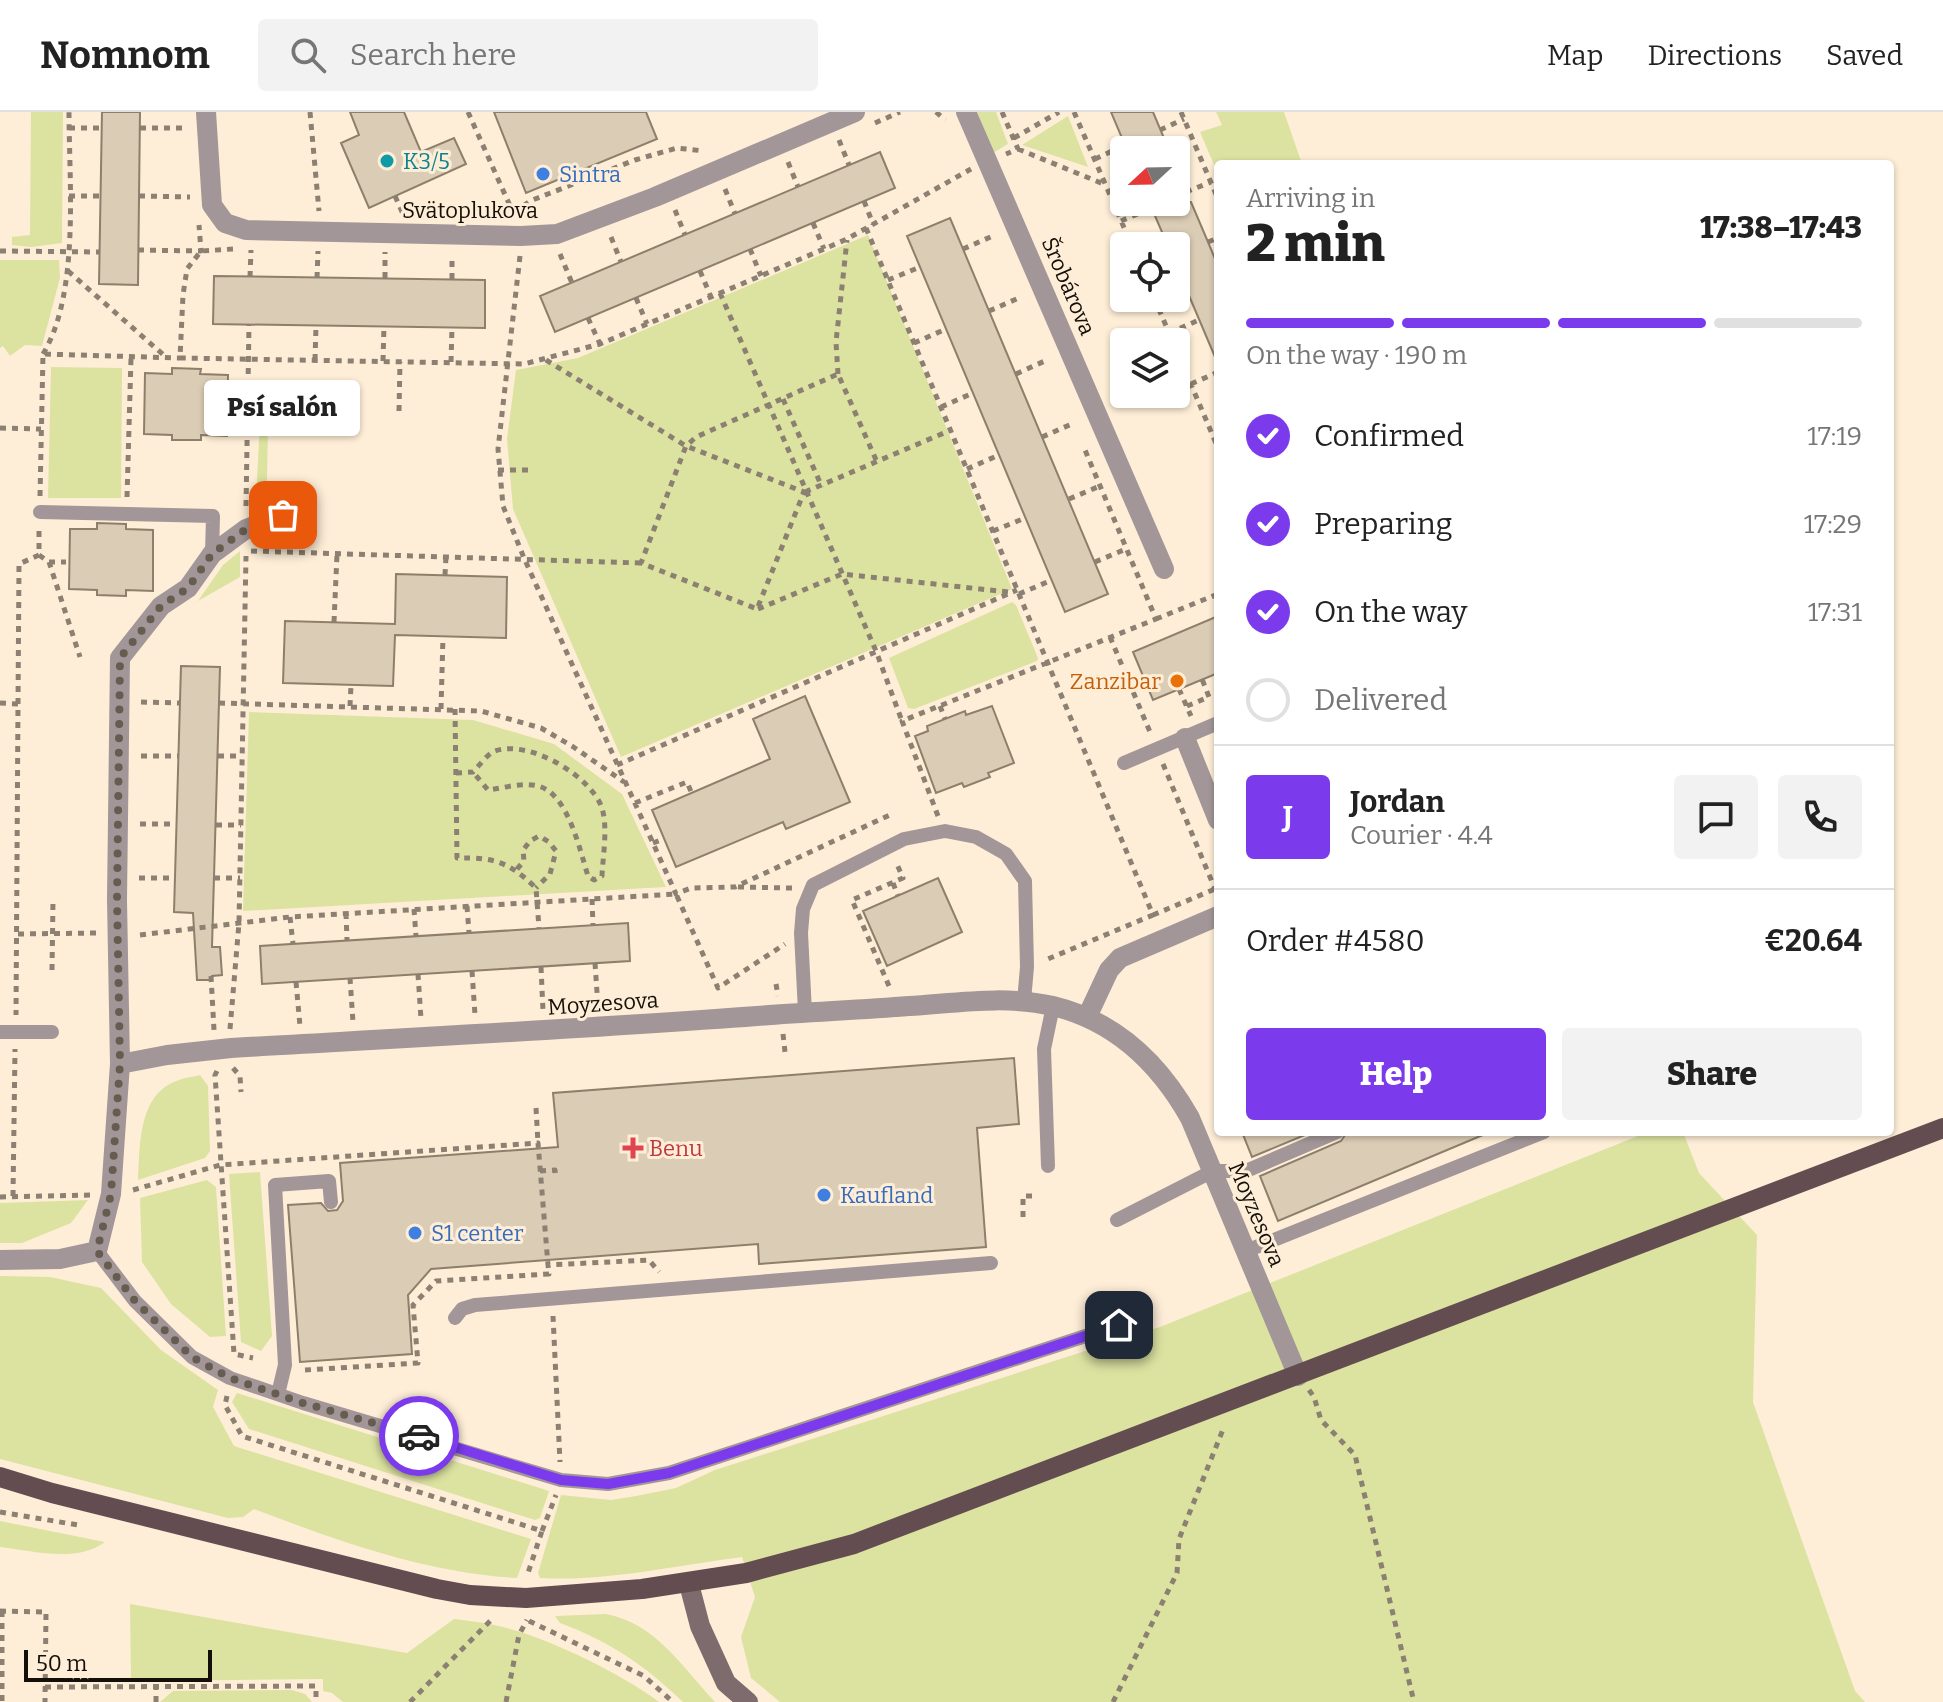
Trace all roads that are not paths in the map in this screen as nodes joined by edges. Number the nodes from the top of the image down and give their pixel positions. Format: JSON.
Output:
{"nodes":[{"id":1,"x":206,"y":112,"type":"edge"},
{"id":2,"x":966,"y":112,"type":"edge"},
{"id":3,"x":859,"y":120,"type":"edge"},
{"id":4,"x":40,"y":512,"type":"road end"},
{"id":5,"x":283,"y":515,"type":"dead end"},
{"id":6,"x":212,"y":554,"type":"junction"},
{"id":7,"x":1164,"y":569,"type":"dead end"},
{"id":8,"x":1214,"y":725,"type":"edge"},
{"id":9,"x":1192,"y":735,"type":"junction"},
{"id":10,"x":1124,"y":763,"type":"dead end"},
{"id":11,"x":1214,"y":807,"type":"edge"},
{"id":12,"x":1214,"y":918,"type":"edge"},
{"id":13,"x":1024,"y":1001,"type":"junction"},
{"id":14,"x":1053,"y":1006,"type":"junction"},
{"id":15,"x":805,"y":1012,"type":"junction"},
{"id":16,"x":1087,"y":1017,"type":"junction"},
{"id":17,"x":0,"y":1032,"type":"edge"},
{"id":18,"x":52,"y":1032,"type":"dead end"},
{"id":19,"x":120,"y":1064,"type":"junction"},
{"id":20,"x":1943,"y":1128,"type":"edge"},
{"id":21,"x":1328,"y":1136,"type":"edge"},
{"id":22,"x":1534,"y":1136,"type":"edge"},
{"id":23,"x":1048,"y":1166,"type":"dead end"},
{"id":24,"x":1213,"y":1171,"type":"junction"},
{"id":25,"x":331,"y":1202,"type":"dead end"},
{"id":26,"x":1117,"y":1220,"type":"dead end"},
{"id":27,"x":97,"y":1251,"type":"junction"},
{"id":28,"x":1246,"y":1251,"type":"junction"},
{"id":29,"x":0,"y":1260,"type":"edge"},
{"id":30,"x":991,"y":1263,"type":"dead end"},
{"id":31,"x":455,"y":1318,"type":"dead end"},
{"id":32,"x":1119,"y":1325,"type":"dead end"},
{"id":33,"x":1298,"y":1376,"type":"junction"},
{"id":34,"x":278,"y":1394,"type":"junction"},
{"id":35,"x":0,"y":1477,"type":"edge"},
{"id":36,"x":0,"y":1490,"type":"edge"},
{"id":37,"x":52,"y":1493,"type":"junction"},
{"id":38,"x":689,"y":1584,"type":"junction"},
{"id":39,"x":748,"y":1702,"type":"edge"}],
"edges":[{"from":1,"to":3,"type":"street","name":"Svätoplukova"},
{"from":2,"to":7,"type":"street","name":"Šrobárova"},
{"from":4,"to":6,"type":"lane"},
{"from":5,"to":6,"type":"street"},
{"from":6,"to":19,"type":"street"},
{"from":8,"to":9,"type":"lane"},
{"from":9,"to":10,"type":"lane"},
{"from":9,"to":11,"type":"street"},
{"from":12,"to":16,"type":"street"},
{"from":13,"to":14,"type":"street","name":"Moyzesova"},
{"from":13,"to":15,"type":"street","name":"Moyzesova"},
{"from":13,"to":15,"type":"lane"},
{"from":14,"to":16,"type":"street","name":"Moyzesova"},
{"from":14,"to":23,"type":"lane"},
{"from":15,"to":19,"type":"street","name":"Moyzesova"},
{"from":16,"to":24,"type":"street","name":"Moyzesova"},
{"from":17,"to":18,"type":"lane"},
{"from":19,"to":27,"type":"street"},
{"from":20,"to":33,"type":"main road"},
{"from":21,"to":24,"type":"lane"},
{"from":22,"to":28,"type":"lane"},
{"from":24,"to":26,"type":"lane"},
{"from":24,"to":28,"type":"street","name":"Moyzesova"},
{"from":25,"to":34,"type":"lane"},
{"from":27,"to":29,"type":"street"},
{"from":27,"to":34,"type":"lane"},
{"from":28,"to":33,"type":"street","name":"Moyzesova"},
{"from":30,"to":31,"type":"lane"},
{"from":32,"to":34,"type":"lane"},
{"from":33,"to":38,"type":"main road"},
{"from":35,"to":37,"type":"main road"},
{"from":36,"to":37,"type":"main road"},
{"from":37,"to":38,"type":"main road"},
{"from":38,"to":39,"type":"street"}]}
